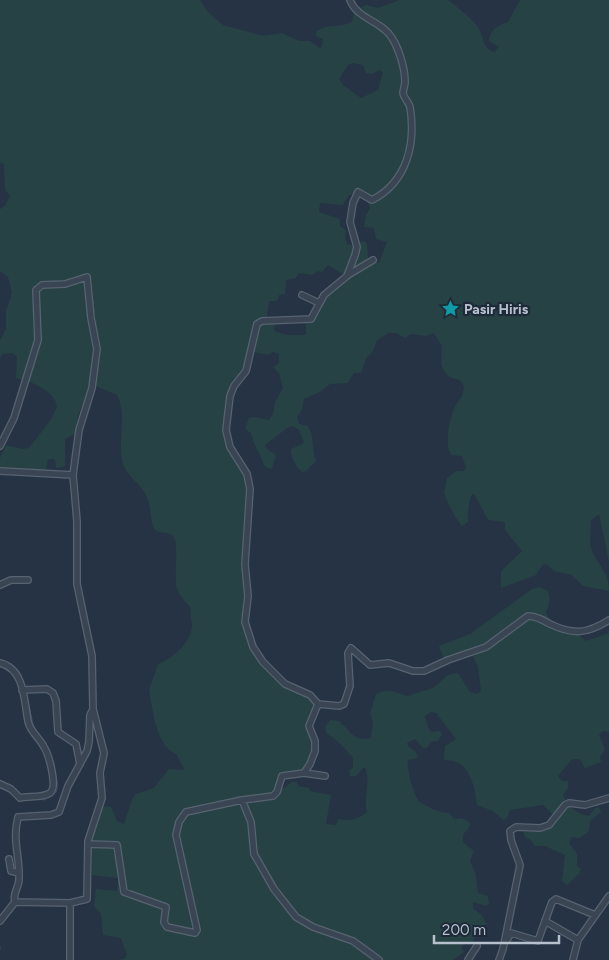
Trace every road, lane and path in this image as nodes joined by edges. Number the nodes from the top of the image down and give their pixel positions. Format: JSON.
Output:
{"nodes":[{"id":1,"x":350,"y":0,"type":"edge"},
{"id":2,"x":372,"y":260,"type":"dead end"},
{"id":3,"x":348,"y":275,"type":"junction"},
{"id":4,"x":302,"y":294,"type":"dead end"},
{"id":5,"x":319,"y":303,"type":"junction"},
{"id":6,"x":0,"y":446,"type":"edge"},
{"id":7,"x":0,"y":472,"type":"edge"},
{"id":8,"x":73,"y":475,"type":"junction"},
{"id":9,"x":28,"y":580,"type":"dead end"},
{"id":10,"x":0,"y":585,"type":"edge"},
{"id":11,"x":609,"y":620,"type":"edge"},
{"id":12,"x":0,"y":663,"type":"edge"},
{"id":13,"x":24,"y":690,"type":"junction"},
{"id":14,"x":318,"y":704,"type":"junction"},
{"id":15,"x":93,"y":709,"type":"junction"},
{"id":16,"x":80,"y":764,"type":"junction"},
{"id":17,"x":304,"y":773,"type":"junction"},
{"id":18,"x":325,"y":776,"type":"dead end"},
{"id":19,"x":0,"y":784,"type":"edge"},
{"id":20,"x":609,"y":798,"type":"edge"},
{"id":21,"x":242,"y":800,"type":"junction"},
{"id":22,"x":88,"y":844,"type":"junction"},
{"id":23,"x":9,"y":859,"type":"dead end"},
{"id":24,"x":19,"y":873,"type":"junction"},
{"id":25,"x":609,"y":896,"type":"edge"},
{"id":26,"x":15,"y":902,"type":"junction"},
{"id":27,"x":70,"y":902,"type":"junction"},
{"id":28,"x":593,"y":915,"type":"junction"},
{"id":29,"x":0,"y":921,"type":"edge"},
{"id":30,"x":545,"y":921,"type":"junction"},
{"id":31,"x":576,"y":939,"type":"junction"},
{"id":32,"x":504,"y":944,"type":"junction"},
{"id":33,"x":477,"y":946,"type":"dead end"},
{"id":34,"x":70,"y":960,"type":"edge"},
{"id":35,"x":379,"y":960,"type":"edge"},
{"id":36,"x":468,"y":960,"type":"edge"},
{"id":37,"x":499,"y":960,"type":"edge"},
{"id":38,"x":573,"y":960,"type":"edge"}],
"edges":[{"from":1,"to":3,"type":"street"},
{"from":2,"to":3,"type":"street"},
{"from":3,"to":5,"type":"street"},
{"from":4,"to":5,"type":"street"},
{"from":5,"to":14,"type":"street"},
{"from":6,"to":8,"type":"street"},
{"from":7,"to":8,"type":"street"},
{"from":8,"to":15,"type":"street"},
{"from":9,"to":10,"type":"street"},
{"from":11,"to":14,"type":"street"},
{"from":12,"to":13,"type":"street"},
{"from":13,"to":16,"type":"street"},
{"from":13,"to":19,"type":"street"},
{"from":14,"to":17,"type":"street"},
{"from":15,"to":16,"type":"street"},
{"from":15,"to":22,"type":"street"},
{"from":16,"to":24,"type":"street"},
{"from":17,"to":18,"type":"street"},
{"from":17,"to":21,"type":"street"},
{"from":20,"to":32,"type":"street"},
{"from":21,"to":22,"type":"street"},
{"from":21,"to":35,"type":"street"},
{"from":22,"to":27,"type":"street"},
{"from":23,"to":24,"type":"street"},
{"from":24,"to":26,"type":"street"},
{"from":25,"to":28,"type":"street"},
{"from":26,"to":27,"type":"street"},
{"from":26,"to":29,"type":"street"},
{"from":27,"to":34,"type":"street"},
{"from":28,"to":30,"type":"street"},
{"from":28,"to":31,"type":"street"},
{"from":30,"to":31,"type":"street"},
{"from":30,"to":32,"type":"street"},
{"from":31,"to":38,"type":"street"},
{"from":32,"to":37,"type":"street"},
{"from":33,"to":36,"type":"street"}]}
